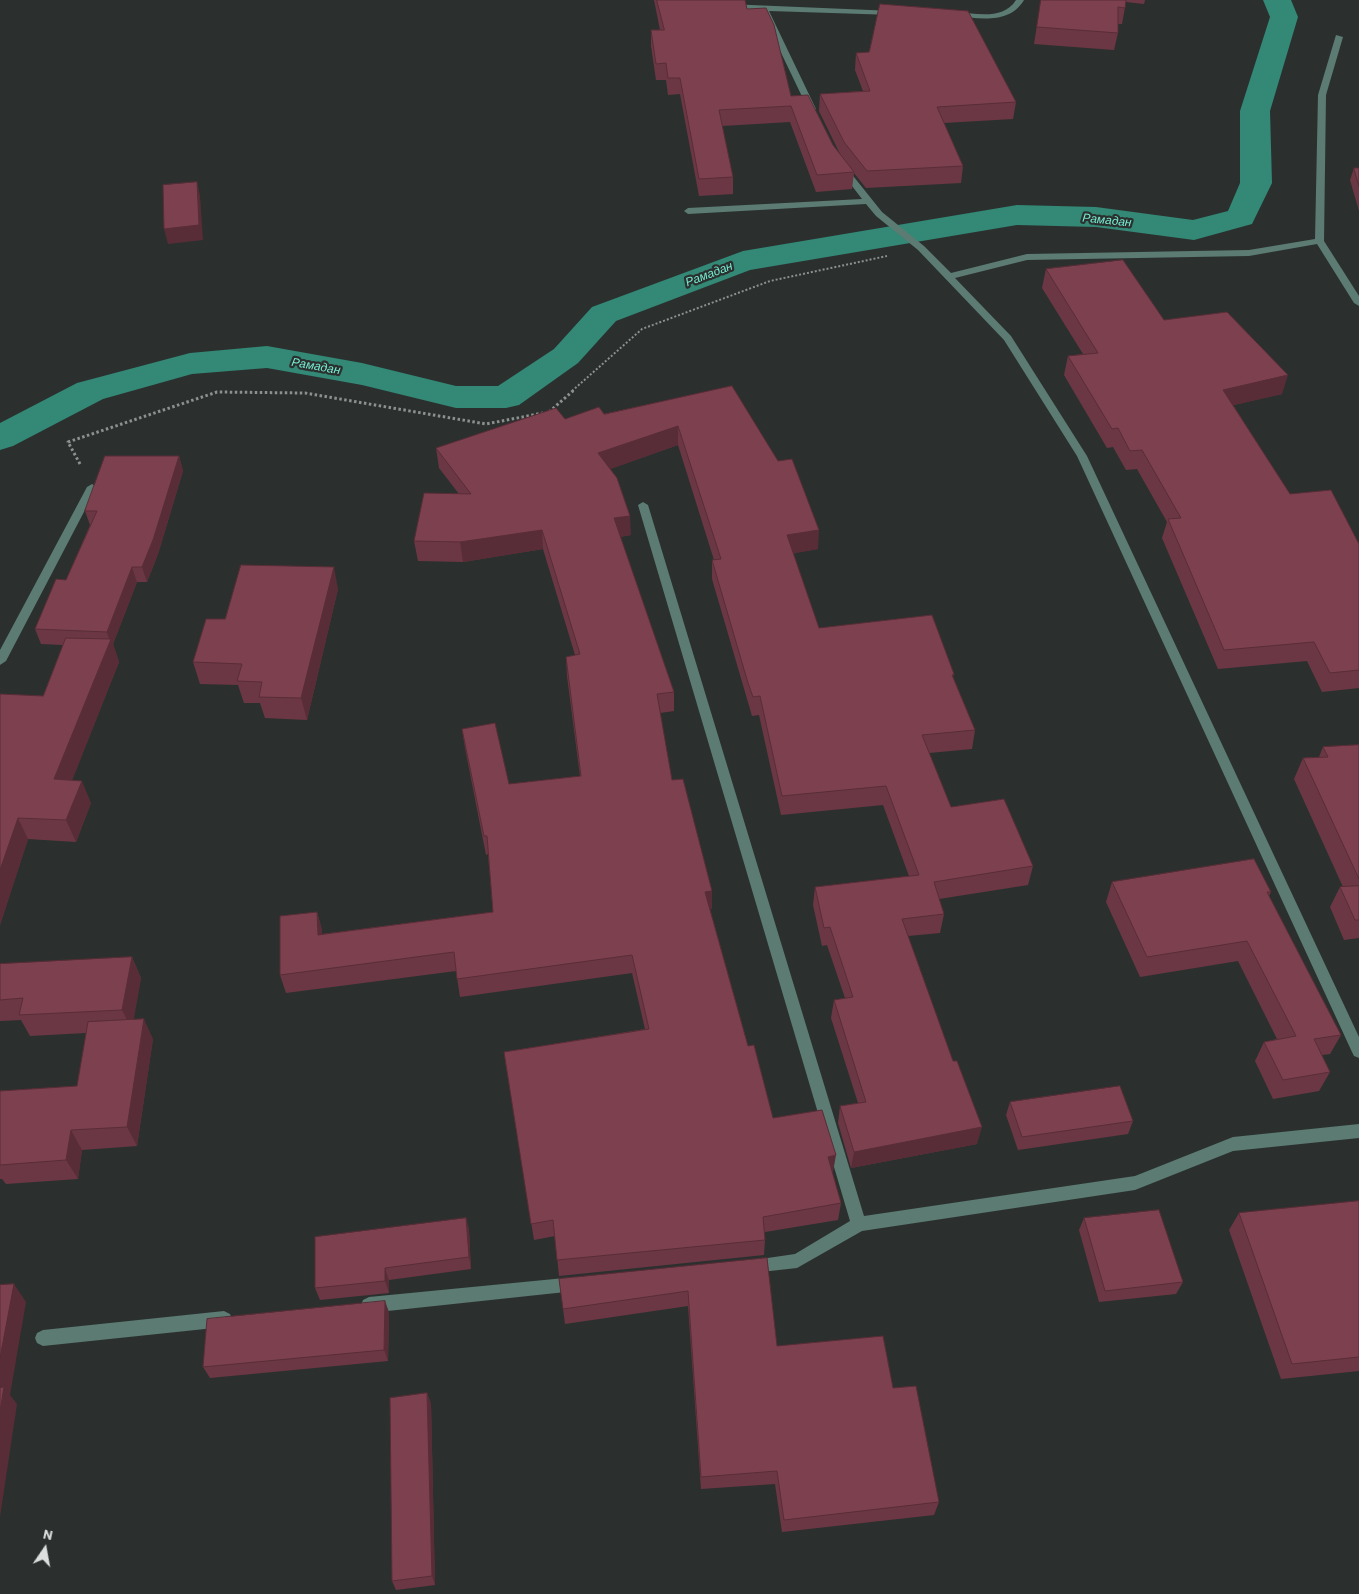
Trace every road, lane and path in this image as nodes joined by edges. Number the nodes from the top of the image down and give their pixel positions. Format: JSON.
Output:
{"nodes":[{"id":1,"x":1020,"y":0,"type":"edge"},
{"id":2,"x":725,"y":6,"type":"edge"},
{"id":3,"x":764,"y":10,"type":"junction"},
{"id":4,"x":904,"y":13,"type":"edge"},
{"id":5,"x":944,"y":14,"type":"edge"},
{"id":6,"x":1339,"y":37,"type":"dead end"},
{"id":7,"x":816,"y":117,"type":"edge"},
{"id":8,"x":837,"y":161,"type":"edge"},
{"id":9,"x":868,"y":201,"type":"junction"},
{"id":10,"x":688,"y":211,"type":"dead end"},
{"id":11,"x":1319,"y":241,"type":"junction"},
{"id":12,"x":921,"y":248,"type":"junction"},
{"id":13,"x":947,"y":278,"type":"junction"},
{"id":14,"x":1359,"y":303,"type":"edge"},
{"id":15,"x":92,"y":487,"type":"joint"},
{"id":16,"x":642,"y":505,"type":"dead end"},
{"id":17,"x":0,"y":661,"type":"edge"},
{"id":18,"x":1359,"y":1052,"type":"edge"},
{"id":19,"x":1359,"y":1131,"type":"edge"},
{"id":20,"x":859,"y":1224,"type":"junction"},
{"id":21,"x":738,"y":1267,"type":"edge"},
{"id":22,"x":589,"y":1282,"type":"edge"},
{"id":23,"x":350,"y":1306,"type":"edge"},
{"id":24,"x":241,"y":1318,"type":"edge"},
{"id":25,"x":43,"y":1338,"type":"dead end"}],
"edges":[{"from":1,"to":5,"type":"street"},
{"from":2,"to":3,"type":"street"},
{"from":3,"to":4,"type":"street"},
{"from":3,"to":7,"type":"street"},
{"from":6,"to":11,"type":"street"},
{"from":8,"to":9,"type":"street"},
{"from":9,"to":10,"type":"street"},
{"from":9,"to":12,"type":"street"},
{"from":11,"to":13,"type":"street"},
{"from":11,"to":14,"type":"street"},
{"from":12,"to":13,"type":"street"},
{"from":12,"to":15,"type":"path"},
{"from":13,"to":18,"type":"street"},
{"from":15,"to":17,"type":"street"},
{"from":16,"to":20,"type":"street"},
{"from":19,"to":20,"type":"street"},
{"from":20,"to":21,"type":"street"},
{"from":22,"to":23,"type":"street"},
{"from":24,"to":25,"type":"street"}]}
